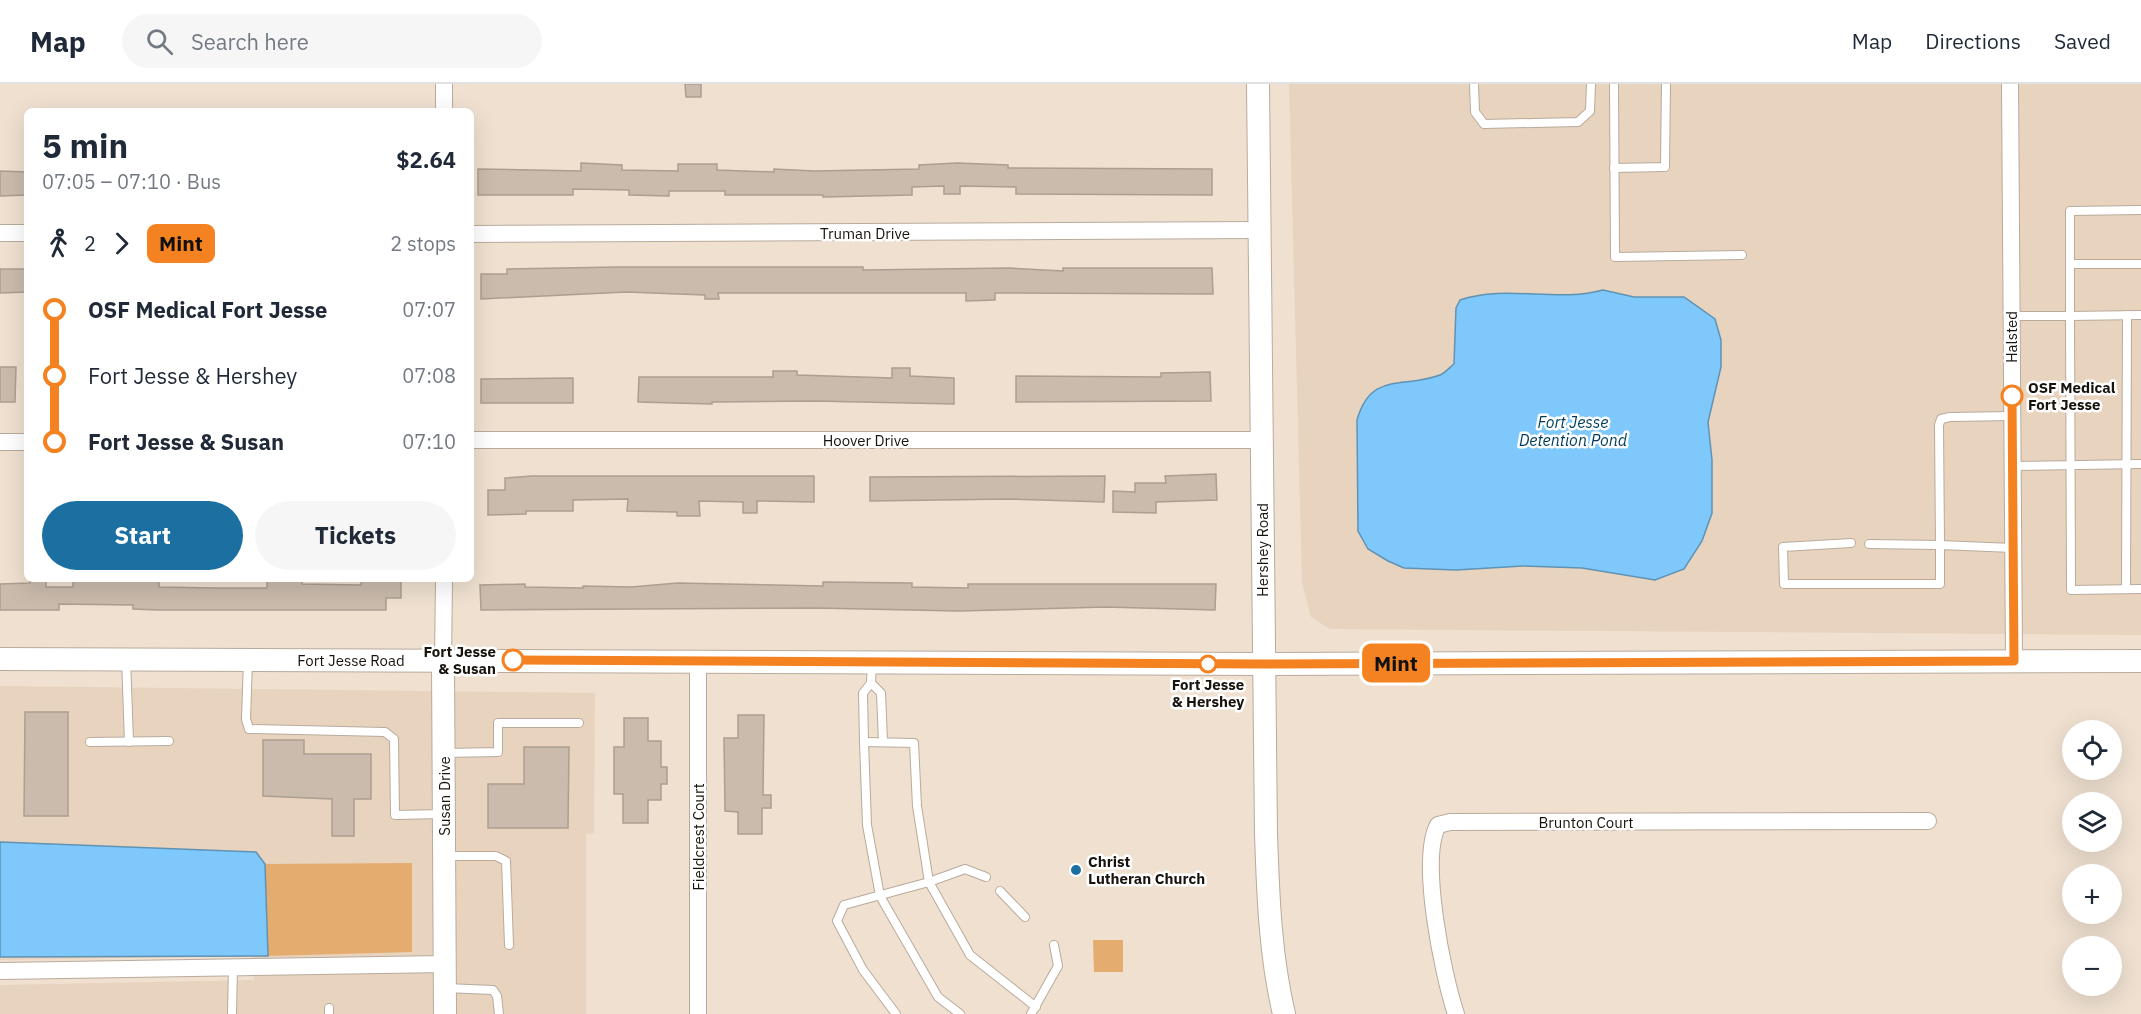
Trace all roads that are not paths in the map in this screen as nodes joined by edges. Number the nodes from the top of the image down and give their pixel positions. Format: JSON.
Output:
{"nodes":[{"id":1,"x":444,"y":84,"type":"edge"},
{"id":2,"x":1258,"y":84,"type":"edge"},
{"id":3,"x":1474,"y":84,"type":"edge"},
{"id":4,"x":1591,"y":84,"type":"edge"},
{"id":5,"x":1614,"y":84,"type":"edge"},
{"id":6,"x":1666,"y":84,"type":"edge"},
{"id":7,"x":2010,"y":84,"type":"edge"},
{"id":8,"x":444,"y":108,"type":"edge"},
{"id":9,"x":1614,"y":168,"type":"junction"},
{"id":10,"x":2141,"y":210,"type":"edge"},
{"id":11,"x":1259,"y":230,"type":"junction"},
{"id":12,"x":0,"y":233,"type":"edge"},
{"id":13,"x":24,"y":233,"type":"edge"},
{"id":14,"x":474,"y":234,"type":"edge"},
{"id":15,"x":1742,"y":255,"type":"dead end"},
{"id":16,"x":2070,"y":264,"type":"junction"},
{"id":17,"x":2141,"y":264,"type":"edge"},
{"id":18,"x":2127,"y":315,"type":"junction"},
{"id":19,"x":2141,"y":315,"type":"edge"},
{"id":20,"x":2011,"y":316,"type":"junction"},
{"id":21,"x":2070,"y":316,"type":"junction"},
{"id":22,"x":2012,"y":416,"type":"junction"},
{"id":23,"x":474,"y":440,"type":"edge"},
{"id":24,"x":1262,"y":440,"type":"junction"},
{"id":25,"x":24,"y":441,"type":"edge"},
{"id":26,"x":0,"y":442,"type":"edge"},
{"id":27,"x":2141,"y":464,"type":"edge"},
{"id":28,"x":2070,"y":465,"type":"junction"},
{"id":29,"x":2127,"y":465,"type":"junction"},
{"id":30,"x":2012,"y":466,"type":"junction"},
{"id":31,"x":1851,"y":543,"type":"dead end"},
{"id":32,"x":1869,"y":544,"type":"dead end"},
{"id":33,"x":1940,"y":545,"type":"junction"},
{"id":34,"x":2013,"y":548,"type":"junction"},
{"id":35,"x":444,"y":582,"type":"edge"},
{"id":36,"x":2126,"y":589,"type":"junction"},
{"id":37,"x":2141,"y":589,"type":"edge"},
{"id":38,"x":0,"y":659,"type":"edge"},
{"id":39,"x":126,"y":659,"type":"junction"},
{"id":40,"x":248,"y":659,"type":"junction"},
{"id":41,"x":443,"y":660,"type":"junction"},
{"id":42,"x":698,"y":661,"type":"junction"},
{"id":43,"x":2014,"y":661,"type":"junction"},
{"id":44,"x":2141,"y":661,"type":"edge"},
{"id":45,"x":1263,"y":664,"type":"junction"},
{"id":46,"x":872,"y":672,"type":"junction"},
{"id":47,"x":579,"y":723,"type":"dead end"},
{"id":48,"x":169,"y":741,"type":"dead end"},
{"id":49,"x":90,"y":742,"type":"dead end"},
{"id":50,"x":129,"y":742,"type":"junction"},
{"id":51,"x":864,"y":742,"type":"junction"},
{"id":52,"x":883,"y":742,"type":"junction"},
{"id":53,"x":444,"y":753,"type":"junction"},
{"id":54,"x":444,"y":814,"type":"junction"},
{"id":55,"x":1928,"y":821,"type":"dead end"},
{"id":56,"x":444,"y":855,"type":"junction"},
{"id":57,"x":986,"y":877,"type":"dead end"},
{"id":58,"x":929,"y":882,"type":"junction"},
{"id":59,"x":1000,"y":891,"type":"dead end"},
{"id":60,"x":880,"y":896,"type":"junction"},
{"id":61,"x":1025,"y":917,"type":"dead end"},
{"id":62,"x":509,"y":945,"type":"dead end"},
{"id":63,"x":1054,"y":945,"type":"dead end"},
{"id":64,"x":445,"y":964,"type":"junction"},
{"id":65,"x":233,"y":968,"type":"junction"},
{"id":66,"x":0,"y":971,"type":"edge"},
{"id":67,"x":445,"y":988,"type":"junction"},
{"id":68,"x":1033,"y":1010,"type":"edge"},
{"id":69,"x":232,"y":1014,"type":"edge"},
{"id":70,"x":445,"y":1014,"type":"edge"},
{"id":71,"x":500,"y":1014,"type":"edge"},
{"id":72,"x":698,"y":1014,"type":"edge"},
{"id":73,"x":896,"y":1014,"type":"edge"},
{"id":74,"x":960,"y":1014,"type":"edge"},
{"id":75,"x":1284,"y":1014,"type":"edge"},
{"id":76,"x":1456,"y":1014,"type":"edge"}],
"edges":[{"from":1,"to":8,"type":"street"},
{"from":2,"to":11,"type":"main road","name":"Hershey Road"},
{"from":3,"to":4,"type":"lane"},
{"from":5,"to":9,"type":"lane"},
{"from":6,"to":9,"type":"lane"},
{"from":7,"to":20,"type":"street","name":"Halsted"},
{"from":9,"to":15,"type":"lane"},
{"from":10,"to":16,"type":"lane"},
{"from":11,"to":14,"type":"street","name":"Truman Drive"},
{"from":11,"to":24,"type":"main road","name":"Hershey Road"},
{"from":12,"to":13,"type":"street"},
{"from":16,"to":17,"type":"lane"},
{"from":16,"to":21,"type":"lane"},
{"from":18,"to":19,"type":"lane"},
{"from":18,"to":21,"type":"lane"},
{"from":18,"to":29,"type":"lane"},
{"from":20,"to":21,"type":"lane"},
{"from":20,"to":22,"type":"street","name":"Halsted"},
{"from":21,"to":28,"type":"lane"},
{"from":22,"to":30,"type":"street","name":"Halsted"},
{"from":22,"to":33,"type":"lane"},
{"from":23,"to":24,"type":"street","name":"Hoover Drive"},
{"from":24,"to":45,"type":"main road","name":"Hershey Road"},
{"from":25,"to":26,"type":"street"},
{"from":27,"to":29,"type":"lane"},
{"from":28,"to":29,"type":"lane"},
{"from":28,"to":30,"type":"lane"},
{"from":28,"to":36,"type":"lane"},
{"from":29,"to":36,"type":"lane"},
{"from":30,"to":34,"type":"street","name":"Halsted"},
{"from":31,"to":33,"type":"lane"},
{"from":32,"to":33,"type":"lane"},
{"from":33,"to":34,"type":"lane"},
{"from":34,"to":43,"type":"street","name":"Halsted"},
{"from":35,"to":41,"type":"street","name":"Susan Drive"},
{"from":36,"to":37,"type":"lane"},
{"from":38,"to":39,"type":"main road","name":"Fort Jesse Road"},
{"from":39,"to":40,"type":"main road","name":"Fort Jesse Road"},
{"from":39,"to":50,"type":"lane"},
{"from":40,"to":41,"type":"main road","name":"Fort Jesse Road"},
{"from":40,"to":54,"type":"lane"},
{"from":41,"to":42,"type":"main road","name":"Fort Jesse Road"},
{"from":41,"to":53,"type":"main road","name":"Susan Drive"},
{"from":42,"to":46,"type":"main road","name":"Fort Jesse Road"},
{"from":42,"to":72,"type":"street","name":"Fieldcrest Court"},
{"from":43,"to":44,"type":"main road","name":"Fort Jesse Road"},
{"from":43,"to":45,"type":"main road","name":"Fort Jesse Road"},
{"from":45,"to":46,"type":"main road","name":"Fort Jesse Road"},
{"from":45,"to":75,"type":"main road","name":"Hershey Road"},
{"from":46,"to":51,"type":"lane"},
{"from":46,"to":52,"type":"lane"},
{"from":47,"to":53,"type":"lane"},
{"from":48,"to":50,"type":"lane"},
{"from":49,"to":50,"type":"lane"},
{"from":51,"to":52,"type":"lane"},
{"from":51,"to":60,"type":"lane"},
{"from":52,"to":58,"type":"lane"},
{"from":53,"to":54,"type":"main road","name":"Susan Drive"},
{"from":54,"to":56,"type":"main road","name":"Susan Drive"},
{"from":55,"to":76,"type":"street","name":"Brunton Court"},
{"from":56,"to":62,"type":"lane"},
{"from":56,"to":64,"type":"main road","name":"Susan Drive"},
{"from":57,"to":58,"type":"lane"},
{"from":58,"to":60,"type":"lane"},
{"from":58,"to":68,"type":"lane"},
{"from":59,"to":61,"type":"lane"},
{"from":60,"to":73,"type":"lane"},
{"from":60,"to":74,"type":"lane"},
{"from":63,"to":68,"type":"lane"},
{"from":64,"to":65,"type":"street"},
{"from":64,"to":67,"type":"main road","name":"Susan Drive"},
{"from":65,"to":66,"type":"street"},
{"from":65,"to":69,"type":"lane"},
{"from":67,"to":70,"type":"main road","name":"Susan Drive"},
{"from":67,"to":71,"type":"lane"}]}
